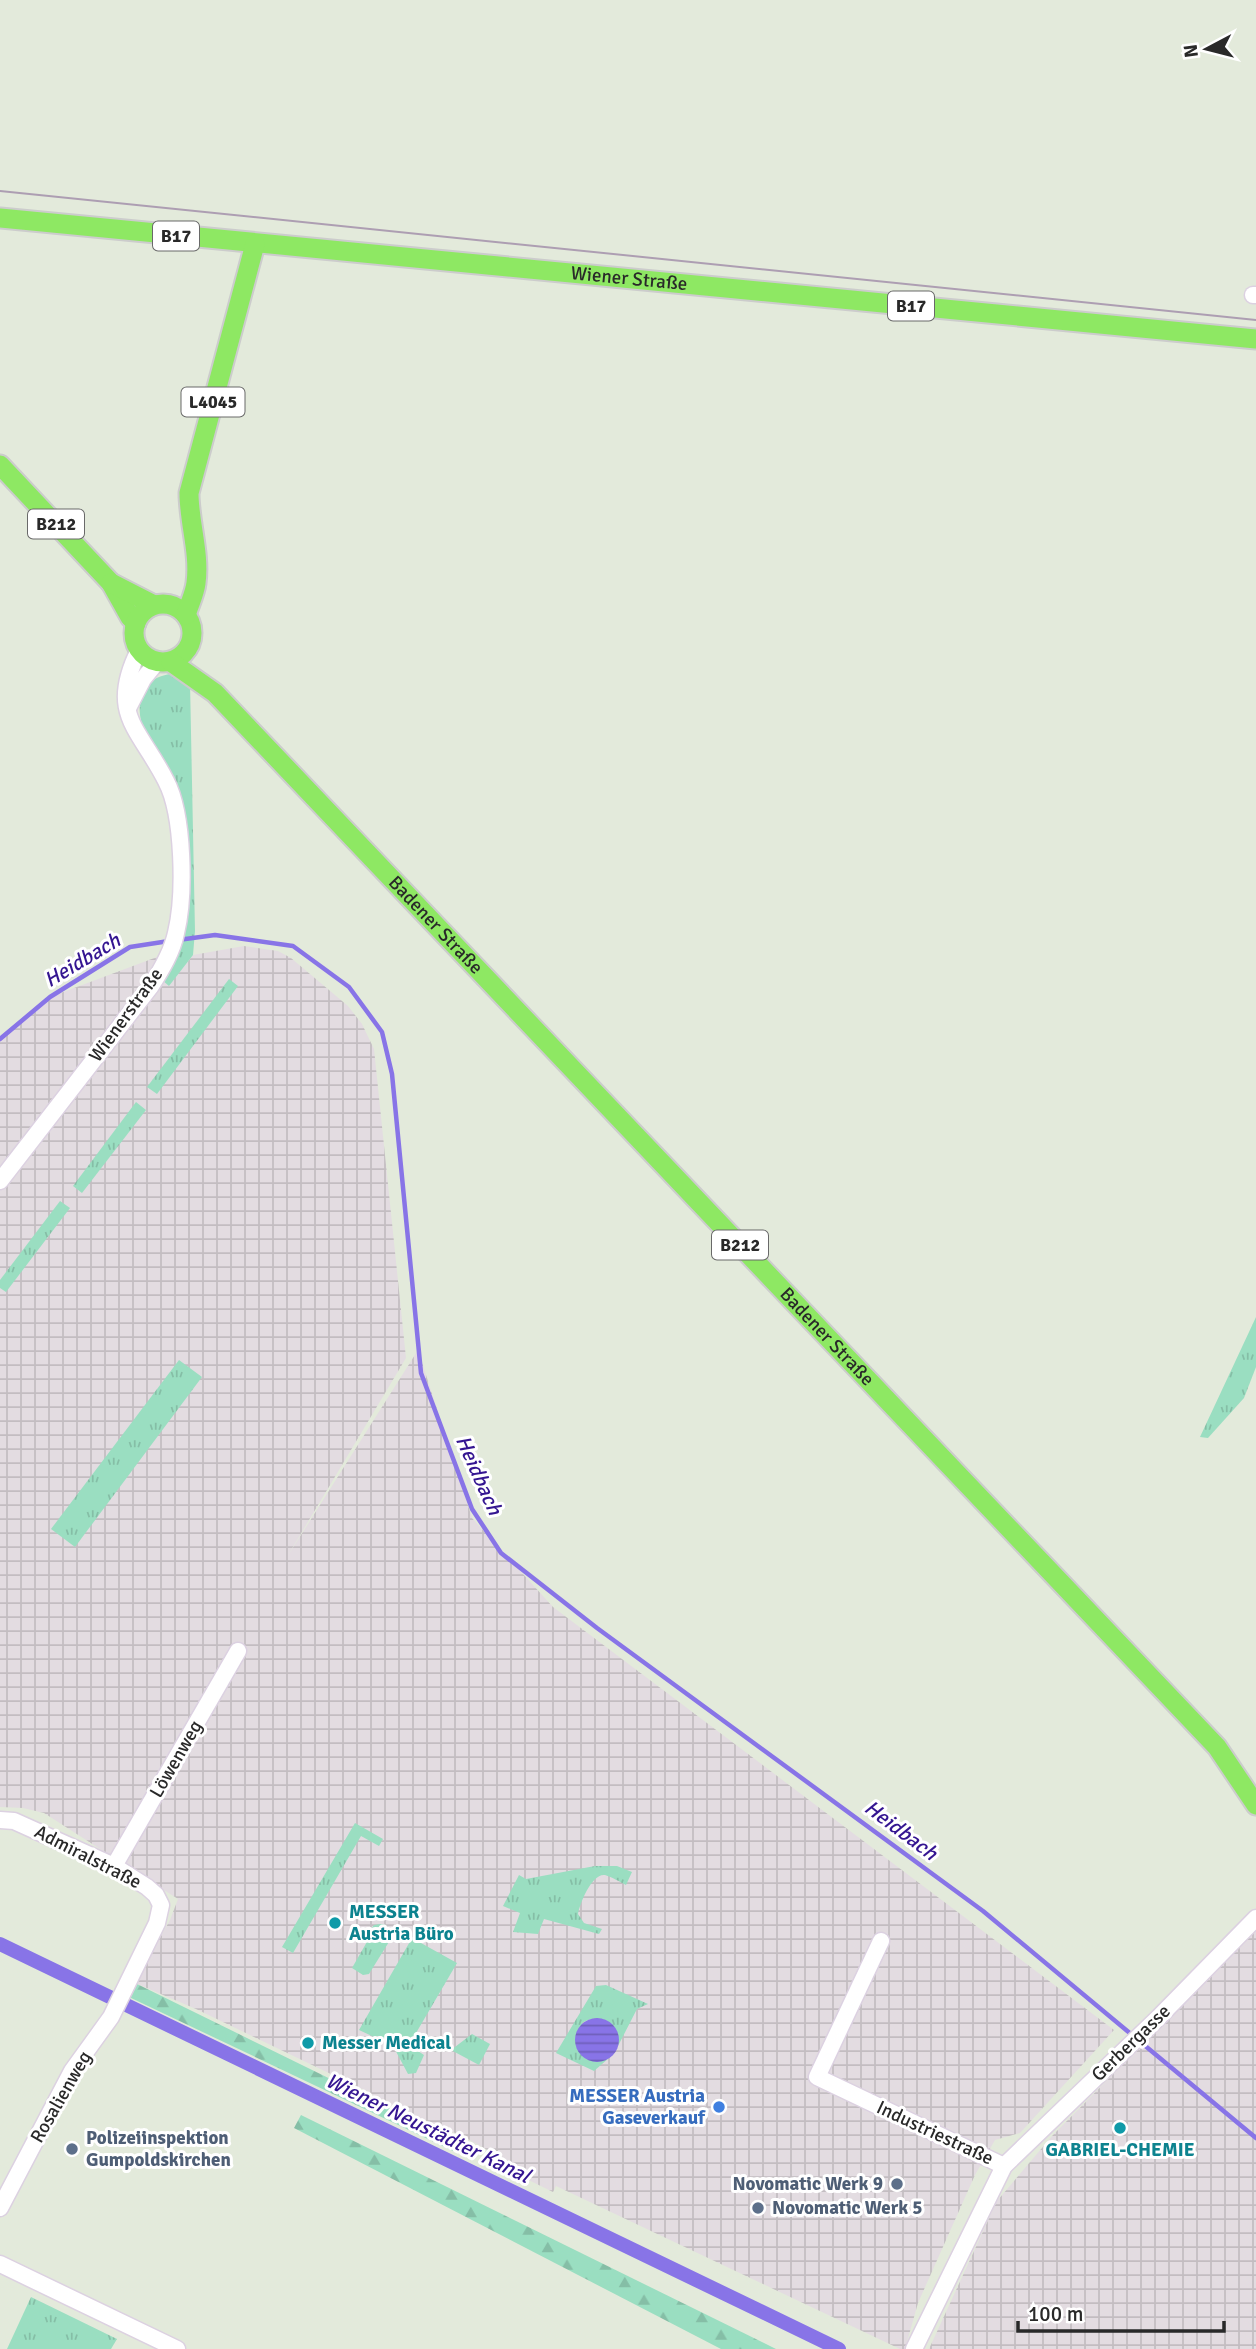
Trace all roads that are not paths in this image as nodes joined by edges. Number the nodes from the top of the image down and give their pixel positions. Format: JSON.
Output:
{"nodes":[{"id":1,"x":0,"y":218,"type":"edge"},
{"id":2,"x":255,"y":244,"type":"junction"},
{"id":3,"x":1256,"y":340,"type":"edge"},
{"id":4,"x":0,"y":465,"type":"edge"},
{"id":5,"x":197,"y":562,"type":"junction"},
{"id":6,"x":111,"y":583,"type":"junction"},
{"id":7,"x":160,"y":605,"type":"junction"},
{"id":8,"x":186,"y":615,"type":"junction"},
{"id":9,"x":136,"y":623,"type":"junction"},
{"id":10,"x":190,"y":646,"type":"junction"},
{"id":11,"x":139,"y":650,"type":"junction"},
{"id":12,"x":164,"y":662,"type":"junction"},
{"id":13,"x":215,"y":693,"type":"junction"},
{"id":14,"x":128,"y":708,"type":"junction"},
{"id":15,"x":0,"y":1181,"type":"edge"},
{"id":16,"x":238,"y":1651,"type":"dead end"},
{"id":17,"x":1256,"y":1805,"type":"edge"},
{"id":18,"x":0,"y":1820,"type":"edge"},
{"id":19,"x":114,"y":1866,"type":"junction"},
{"id":20,"x":1256,"y":1918,"type":"edge"},
{"id":21,"x":881,"y":1941,"type":"dead end"},
{"id":22,"x":125,"y":1988,"type":"joint"},
{"id":23,"x":1004,"y":2166,"type":"junction"},
{"id":24,"x":0,"y":2207,"type":"edge"},
{"id":25,"x":0,"y":2264,"type":"edge"},
{"id":26,"x":177,"y":2349,"type":"edge"},
{"id":27,"x":914,"y":2349,"type":"edge"}],
"edges":[{"from":1,"to":2,"type":"main road","name":"Wiener Straße","number":"B17"},
{"from":2,"to":3,"type":"main road","name":"Wiener Straße","number":"B17"},
{"from":2,"to":5,"type":"main road","number":"L4045"},
{"from":4,"to":6,"type":"main road","number":"B212"},
{"from":5,"to":7,"type":"main road"},
{"from":5,"to":8,"type":"main road","number":"L4045"},
{"from":6,"to":7,"type":"main road","number":"B212"},
{"from":6,"to":9,"type":"main road","number":"B212"},
{"from":7,"to":8,"type":"main road","number":"B212"},
{"from":7,"to":9,"type":"main road"},
{"from":8,"to":10,"type":"main road","number":"B212"},
{"from":9,"to":11,"type":"main road","number":"B212"},
{"from":10,"to":12,"type":"main road"},
{"from":10,"to":13,"type":"main road","name":"Badener Straße","number":"B212"},
{"from":11,"to":12,"type":"main road","number":"B212"},
{"from":11,"to":14,"type":"street","name":"Wienerstraße"},
{"from":12,"to":13,"type":"main road","name":"Badener Straße","number":"B212"},
{"from":12,"to":14,"type":"street"},
{"from":13,"to":17,"type":"main road","name":"Badener Straße","number":"B212"},
{"from":14,"to":15,"type":"street","name":"Wienerstraße"},
{"from":16,"to":19,"type":"street","name":"Löwenweg"},
{"from":18,"to":19,"type":"street","name":"Admiralstraße"},
{"from":19,"to":22,"type":"street","name":"Admiralstraße"},
{"from":20,"to":23,"type":"street","name":"Gerbergasse"},
{"from":21,"to":23,"type":"street","name":"Industriestraße"},
{"from":22,"to":24,"type":"street","name":"Rosalienweg"},
{"from":23,"to":27,"type":"street","name":"Industriestraße"},
{"from":25,"to":26,"type":"street"}]}
